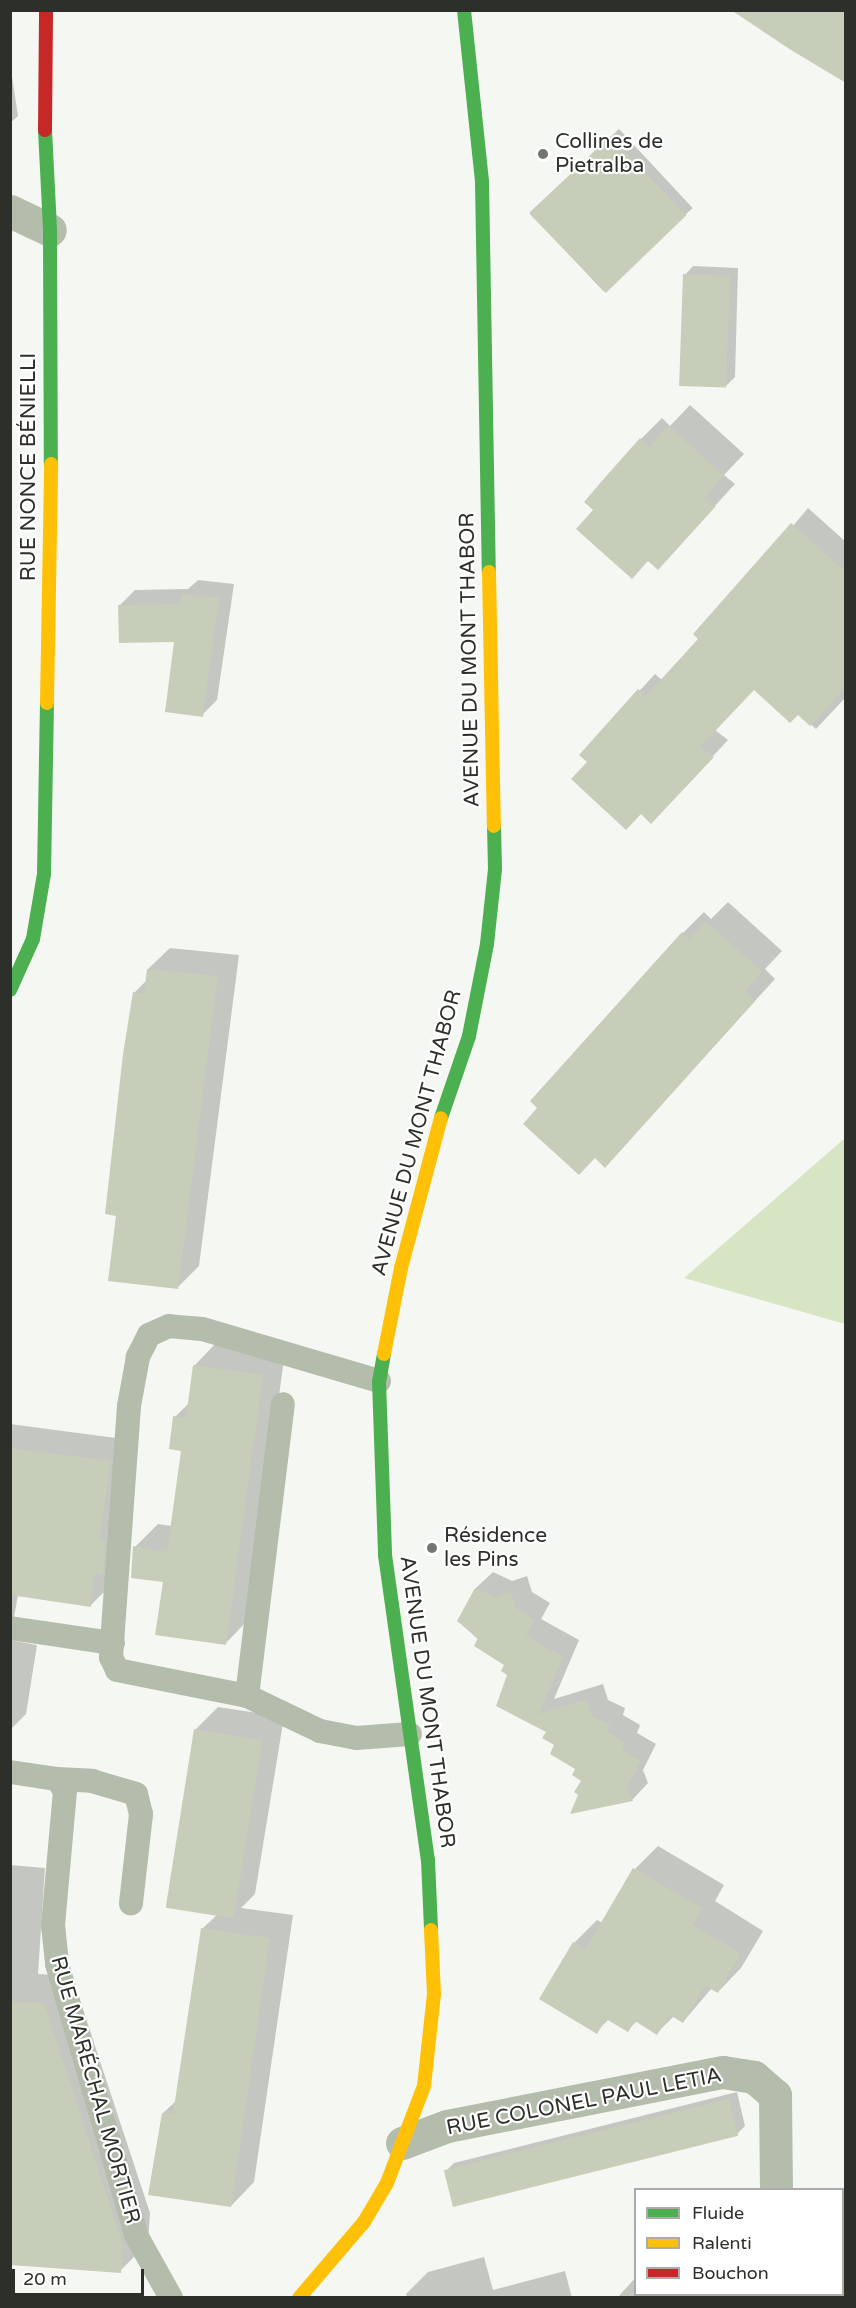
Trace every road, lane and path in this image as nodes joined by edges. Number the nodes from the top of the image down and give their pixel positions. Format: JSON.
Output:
{"nodes":[{"id":1,"x":46,"y":10,"type":"edge"},
{"id":2,"x":464,"y":10,"type":"edge"},
{"id":3,"x":10,"y":211,"type":"edge"},
{"id":4,"x":50,"y":230,"type":"junction"},
{"id":5,"x":10,"y":990,"type":"edge"},
{"id":6,"x":379,"y":1382,"type":"junction"},
{"id":7,"x":283,"y":1404,"type":"dead end"},
{"id":8,"x":10,"y":1628,"type":"edge"},
{"id":9,"x":113,"y":1643,"type":"junction"},
{"id":10,"x":247,"y":1696,"type":"junction"},
{"id":11,"x":410,"y":1734,"type":"junction"},
{"id":12,"x":10,"y":1772,"type":"edge"},
{"id":13,"x":57,"y":1779,"type":"junction"},
{"id":14,"x":131,"y":1903,"type":"dead end"},
{"id":15,"x":402,"y":2142,"type":"junction"},
{"id":16,"x":776,"y":2188,"type":"edge"},
{"id":17,"x":171,"y":2298,"type":"edge"},
{"id":18,"x":299,"y":2298,"type":"edge"}],
"edges":[{"from":1,"to":4,"type":"street","name":"RUE NONCE BÉNIELLI"},
{"from":2,"to":6,"type":"street","name":"AVENUE DU MONT THABOR"},
{"from":3,"to":4,"type":"street"},
{"from":4,"to":5,"type":"street","name":"RUE NONCE BÉNIELLI"},
{"from":6,"to":9,"type":"lane"},
{"from":6,"to":11,"type":"street","name":"AVENUE DU MONT THABOR"},
{"from":7,"to":10,"type":"lane"},
{"from":8,"to":9,"type":"lane"},
{"from":9,"to":10,"type":"lane"},
{"from":10,"to":11,"type":"lane"},
{"from":11,"to":15,"type":"street","name":"AVENUE DU MONT THABOR"},
{"from":12,"to":13,"type":"lane"},
{"from":13,"to":14,"type":"lane"},
{"from":13,"to":17,"type":"lane","name":"RUE MARÉCHAL MORTIER"},
{"from":15,"to":16,"type":"street","name":"RUE COLONEL PAUL LETIA"},
{"from":15,"to":18,"type":"street","name":"AVENUE DU MONT THABOR"}]}
